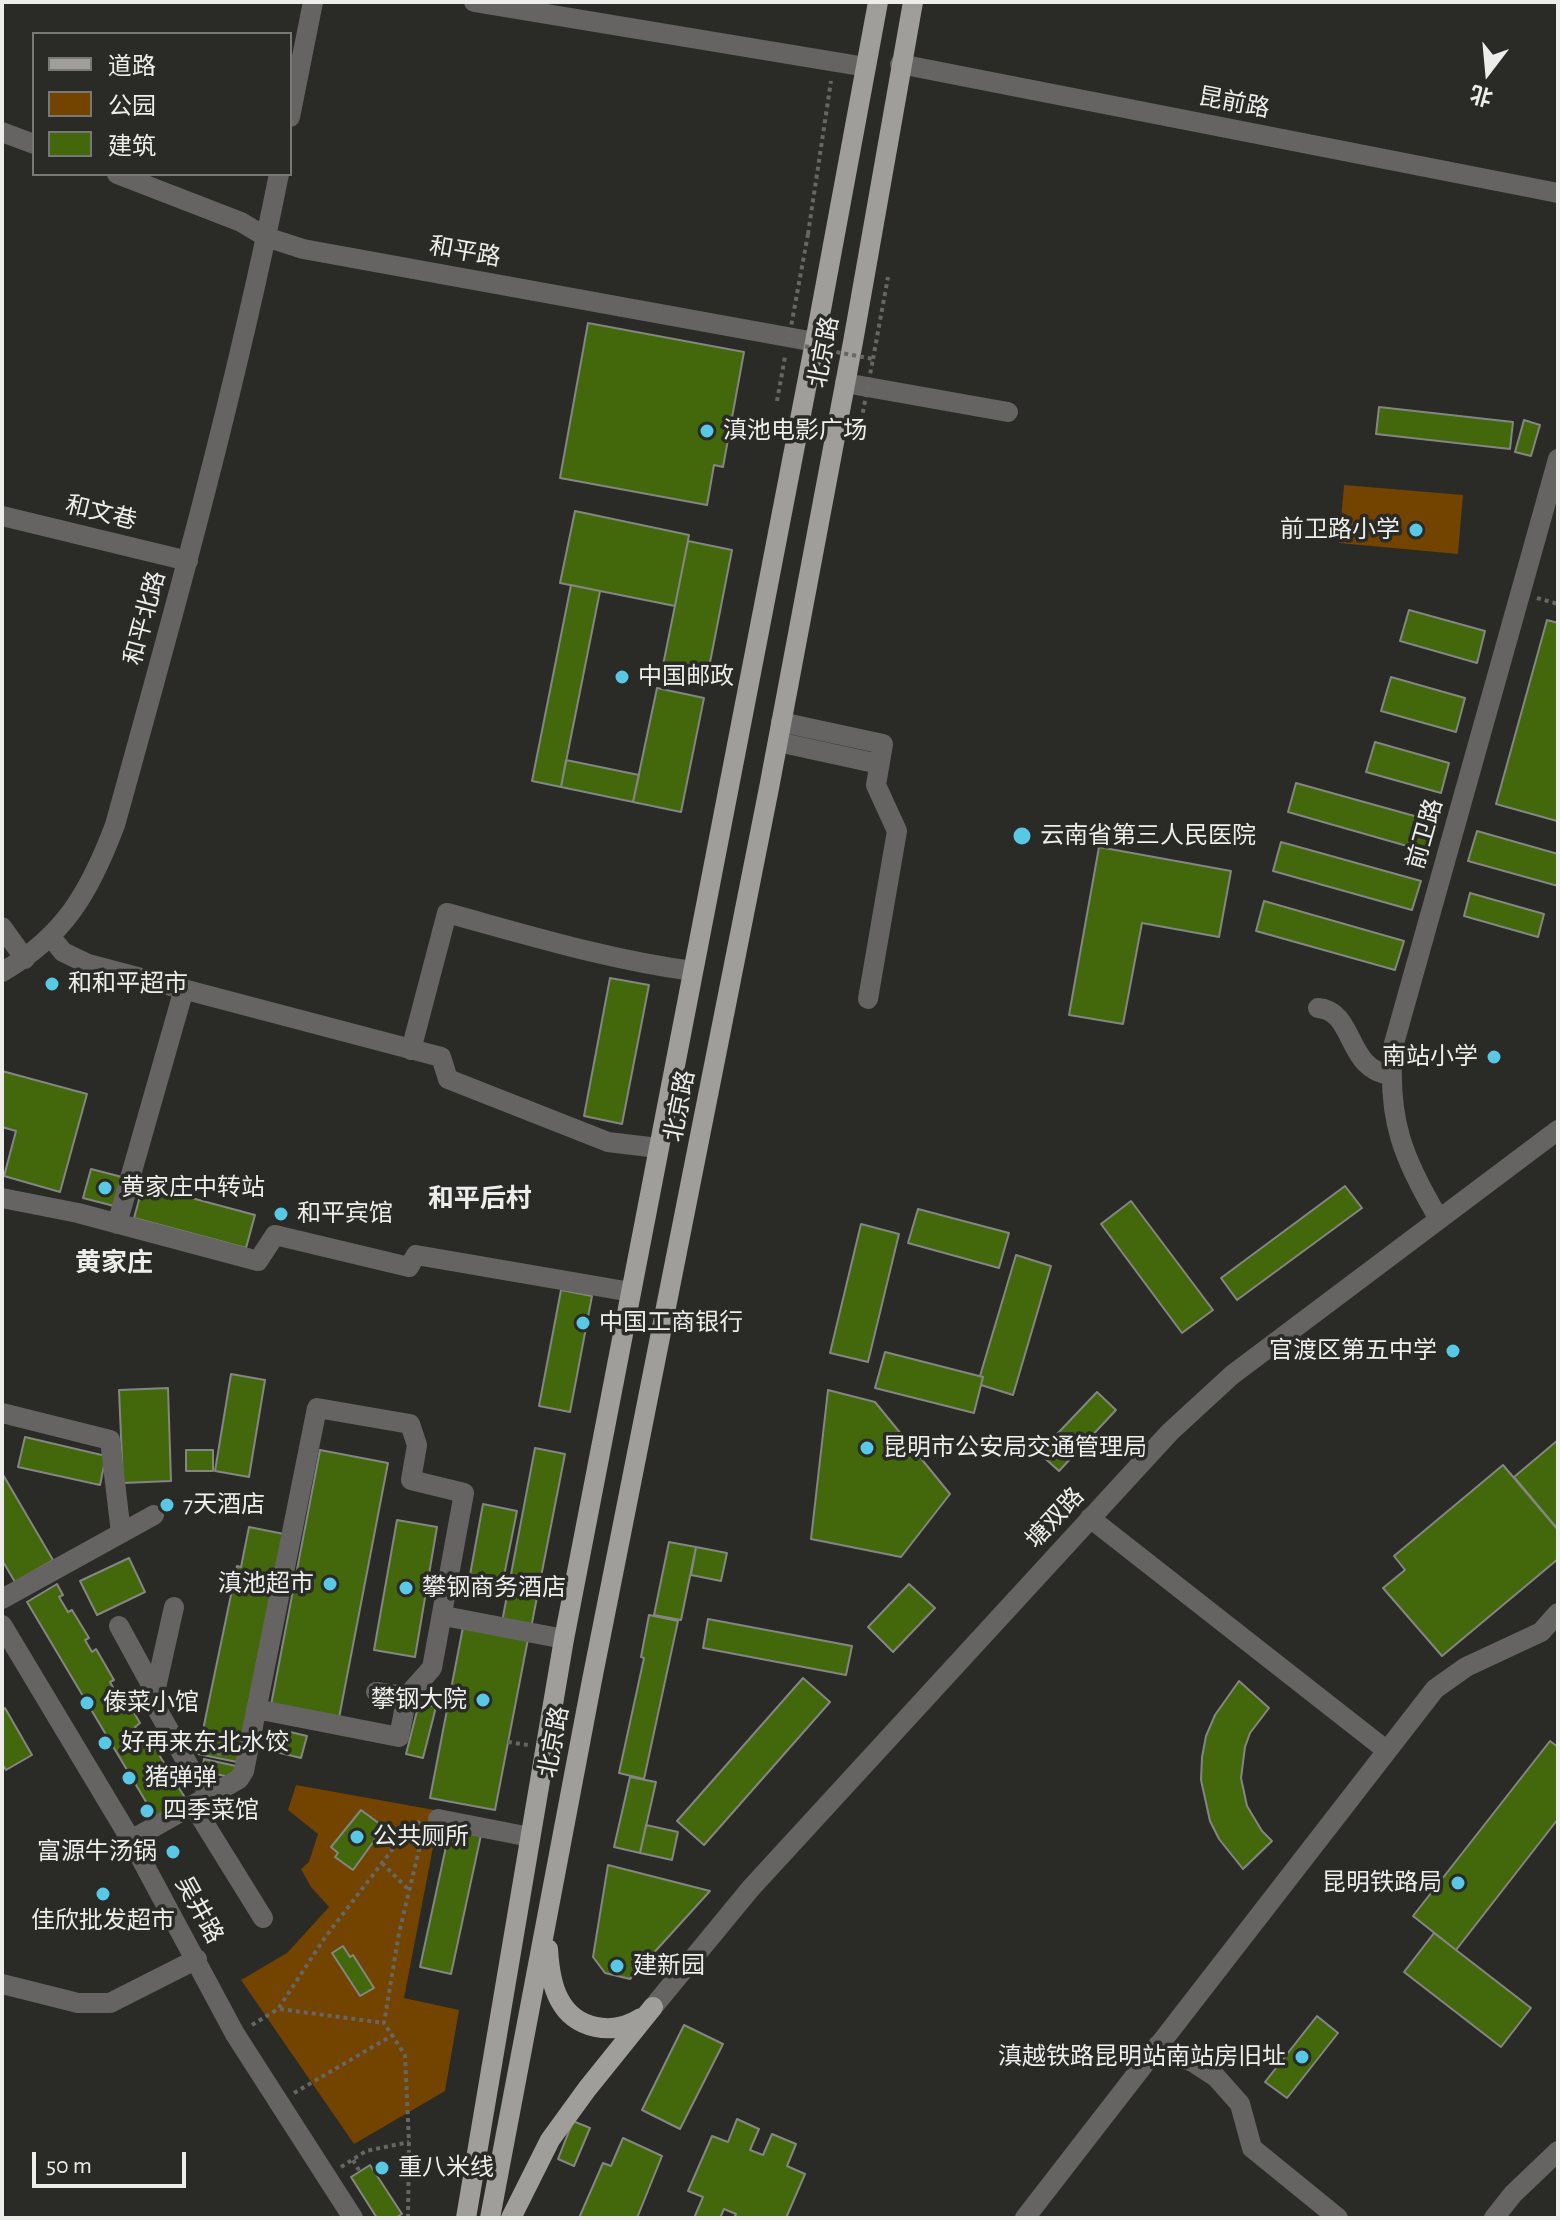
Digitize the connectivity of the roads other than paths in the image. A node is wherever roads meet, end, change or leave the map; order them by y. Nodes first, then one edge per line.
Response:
1 (313, 2) edge
2 (474, 2) edge
3 (878, 2) edge
4 (913, 2) edge
5 (900, 64) junction
6 (866, 67) junction
7 (292, 107) edge
8 (2, 132) edge
9 (32, 143) edge
10 (122, 176) edge
11 (279, 176) edge
12 (1558, 193) edge
13 (266, 237) junction
14 (815, 342) junction
15 (845, 383) junction
16 (1008, 412) dead end
17 (1558, 459) edge
18 (2, 516) edge
19 (188, 561) junction
20 (780, 732) junction
21 (2, 927) edge
22 (51, 937) junction
23 (25, 959) junction
24 (693, 971) junction
25 (2, 972) edge
26 (184, 989) junction
27 (868, 999) dead end
28 (1318, 1008) dead end
29 (411, 1050) junction
30 (1391, 1075) junction
31 (1558, 1130) edge
32 (658, 1148) junction
33 (2, 1198) edge
34 (1439, 1219) junction
35 (117, 1224) junction
36 (631, 1292) junction
37 (2, 1413) edge
38 (154, 1515) dead end
39 (1090, 1518) junction
40 (121, 1533) junction
41 (2, 1599) edge
42 (174, 1607) dead end
43 (1558, 1613) edge
44 (444, 1616) junction
45 (119, 1626) dead end
46 (4, 1633) edge
47 (564, 1639) junction
48 (155, 1692) junction
49 (376, 1692) dead end
50 (407, 1696) junction
51 (256, 1709) junction
52 (1386, 1750) junction
53 (202, 1800) junction
54 (438, 1819) dead end
55 (530, 1837) junction
56 (131, 1840) junction
57 (263, 1918) dead end
58 (547, 1926) junction
59 (197, 1959) junction
60 (2, 1984) edge
61 (653, 2007) junction
62 (1158, 2045) junction
63 (1558, 2151) edge
64 (345, 2215) edge
65 (466, 2218) edge
66 (490, 2218) edge
67 (511, 2218) edge
68 (1025, 2218) edge
69 (1338, 2218) edge
70 (1494, 2218) edge

1 - 7 street
2 - 6 street
3 - 6 main road, 北京路
4 - 5 main road, 北京路
5 - 12 street, 昆前路
5 - 15 main road, 北京路
6 - 14 main road, 北京路
8 - 9 street
10 - 13 street, 和平路
11 - 13 street, 和平北路
13 - 14 street, 和平路
13 - 19 street, 和平北路
14 - 24 main road, 北京路
15 - 16 street
15 - 20 main road, 北京路
17 - 30 street, 前卫路
18 - 19 street, 和文巷
19 - 22 street, 和平北路
20 - 27 street
20 - 58 main road, 北京路
21 - 23 street
22 - 23 street, 和平北路
22 - 26 street
23 - 25 street, 和平北路
24 - 29 street
24 - 32 main road, 北京路
26 - 29 street
26 - 35 street
28 - 30 street
29 - 32 street
30 - 34 street, 前卫路
31 - 34 street, 塘双路
32 - 36 main road, 北京路
33 - 35 street
34 - 39 street, 塘双路
35 - 36 street
36 - 47 main road, 北京路
37 - 40 street
38 - 40 street
39 - 52 street
39 - 61 street, 塘双路
40 - 41 street
42 - 48 street
43 - 52 street
44 - 47 street
44 - 50 street
44 - 51 street
45 - 48 street
46 - 56 street, 吴井路
47 - 55 main road, 北京路
48 - 53 street
49 - 50 street
50 - 51 street
51 - 53 street
52 - 62 street
53 - 56 street
53 - 57 street
54 - 55 street
55 - 65 main road, 北京路
56 - 59 street, 吴井路
58 - 61 main road
58 - 66 main road, 北京路
59 - 60 street
59 - 64 street, 吴井路
61 - 67 main road
62 - 68 street
62 - 69 street
63 - 70 street

